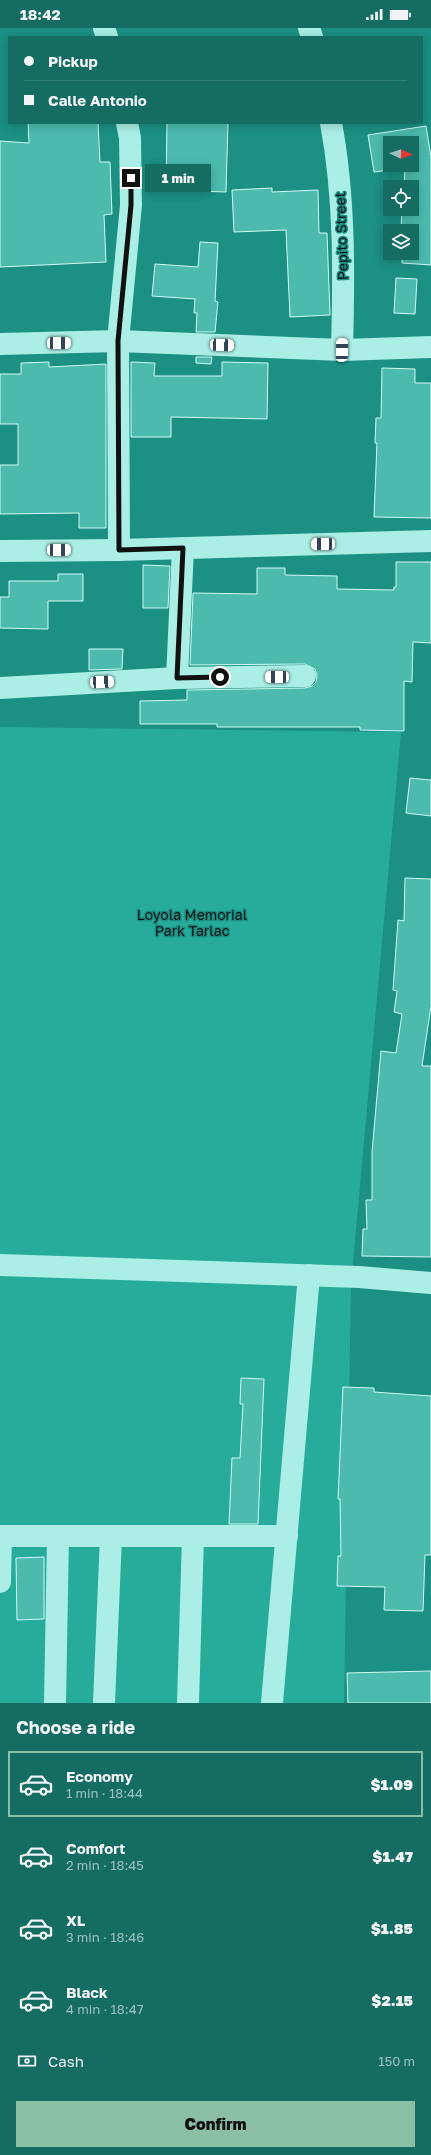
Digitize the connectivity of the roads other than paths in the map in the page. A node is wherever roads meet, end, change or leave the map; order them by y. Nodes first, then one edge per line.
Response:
1 (127, 124) edge
2 (331, 124) edge
3 (118, 341) junction
4 (0, 344) edge
5 (431, 347) edge
6 (342, 350) junction
7 (431, 541) edge
8 (183, 548) junction
9 (119, 550) junction
10 (0, 551) edge
11 (305, 676) dead end
12 (177, 678) junction
13 (0, 688) edge
14 (0, 1265) edge
15 (309, 1275) junction
16 (431, 1283) edge
17 (1, 1536) edge
18 (58, 1536) junction
19 (111, 1536) junction
20 (193, 1536) junction
21 (287, 1536) junction
22 (0, 1582) edge
23 (55, 1703) edge
24 (104, 1703) edge
25 (188, 1703) edge
26 (272, 1703) edge

1 - 3 street
2 - 6 street, Pepito Street
3 - 4 street
3 - 6 street
3 - 9 street
5 - 6 street
7 - 8 street
8 - 9 street
8 - 12 street
9 - 10 street
11 - 12 street
12 - 13 street
14 - 15 street
15 - 16 street
15 - 21 street
17 - 18 street
17 - 22 street
18 - 19 street
18 - 23 street
19 - 20 street
19 - 24 street
20 - 21 street
20 - 25 street
21 - 26 street

